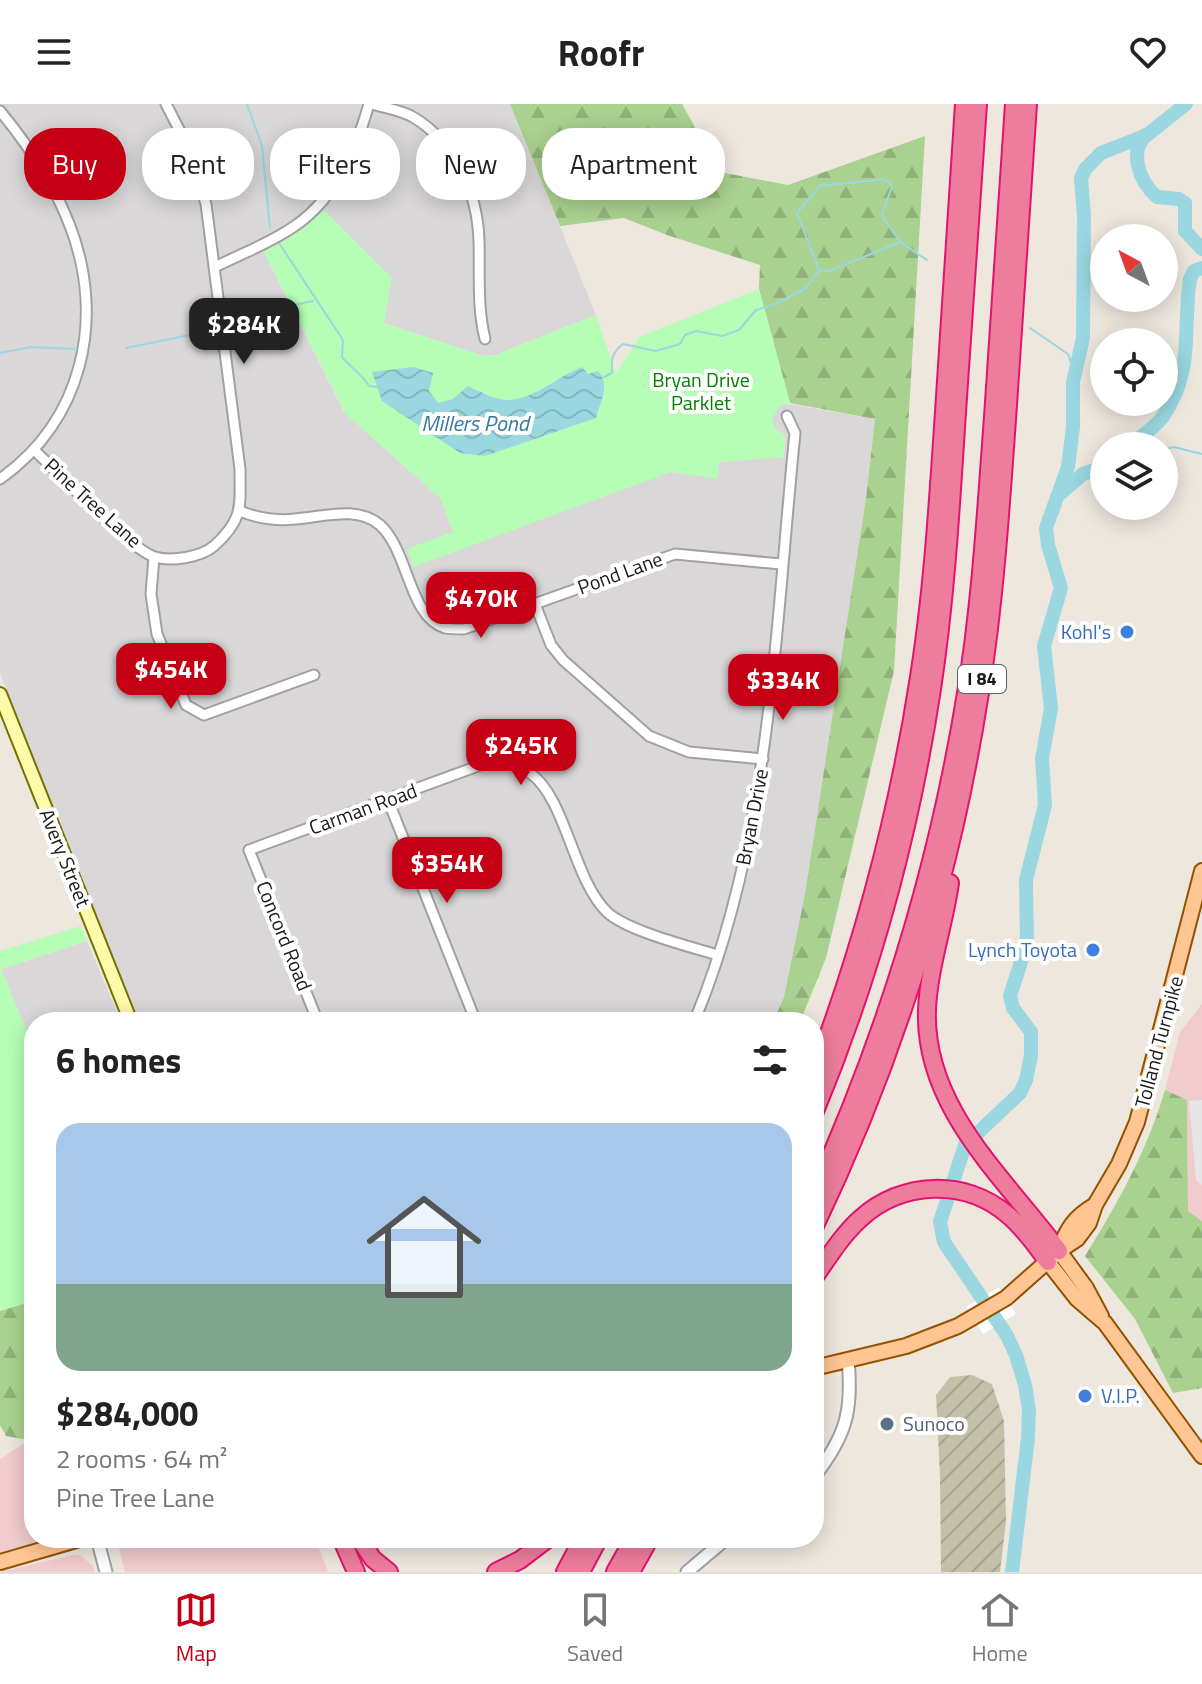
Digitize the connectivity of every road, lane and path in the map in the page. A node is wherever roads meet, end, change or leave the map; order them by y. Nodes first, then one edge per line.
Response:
1 (166, 104) edge
2 (370, 104) edge
3 (964, 104) edge
4 (978, 104) edge
5 (1014, 104) edge
6 (1028, 104) edge
7 (0, 111) edge
8 (215, 267) junction
9 (485, 339) dead end
10 (787, 416) dead end
11 (35, 451) junction
12 (0, 479) edge
13 (240, 511) junction
14 (154, 557) junction
15 (781, 564) junction
16 (535, 604) junction
17 (314, 675) dead end
18 (0, 694) edge
19 (763, 759) junction
20 (964, 782) junction
21 (388, 800) junction
22 (249, 850) joint
23 (1202, 871) edge
24 (1197, 914) edge
25 (717, 955) junction
26 (127, 1012) edge
27 (314, 1012) edge
28 (472, 1012) edge
29 (697, 1012) edge
30 (824, 1046) edge
31 (824, 1087) edge
32 (824, 1170) edge
33 (824, 1205) edge
34 (1054, 1256) junction
35 (824, 1264) edge
36 (848, 1360) junction
37 (824, 1366) edge
38 (1202, 1456) edge
39 (824, 1462) edge
40 (48, 1548) edge
41 (100, 1548) edge
42 (345, 1548) edge
43 (366, 1548) edge
44 (536, 1548) edge
45 (578, 1548) edge
46 (594, 1548) edge
47 (628, 1548) edge
48 (644, 1548) edge
49 (715, 1548) edge
50 (0, 1562) edge
51 (106, 1572) edge
52 (356, 1572) edge
53 (389, 1572) edge
54 (496, 1572) edge
55 (565, 1572) edge
56 (581, 1572) edge
57 (615, 1572) edge
58 (631, 1572) edge
59 (687, 1572) edge

1 - 8 street
2 - 8 street
2 - 9 street
3 - 30 highway
4 - 31 highway
5 - 32 highway
6 - 20 highway, I 84
7 - 11 street
8 - 13 street
10 - 15 street, Bryan Drive
11 - 12 street
11 - 14 street, Pine Tree Lane
13 - 14 street, Pine Tree Lane
13 - 16 street, Pond Lane
14 - 17 street
15 - 16 street, Pond Lane
15 - 19 street, Bryan Drive
16 - 19 street
18 - 26 main road, Avery Street
19 - 25 street, Bryan Drive
20 - 33 highway, I 84
20 - 34 highway
21 - 22 street, Carman Road
21 - 25 street, Carman Road
21 - 28 street
22 - 27 street, Concord Road
23 - 24 main road, Tolland Turnpike
24 - 34 main road, Tolland Turnpike
25 - 29 street, Bryan Drive
34 - 35 highway
34 - 36 main road, Tolland Turnpike
34 - 38 main road
36 - 37 main road, Tolland Turnpike
36 - 39 street
40 - 50 main road
41 - 51 street
42 - 52 highway
43 - 53 highway
44 - 54 highway
45 - 55 highway
46 - 56 highway
47 - 57 highway
48 - 58 highway
49 - 59 street

